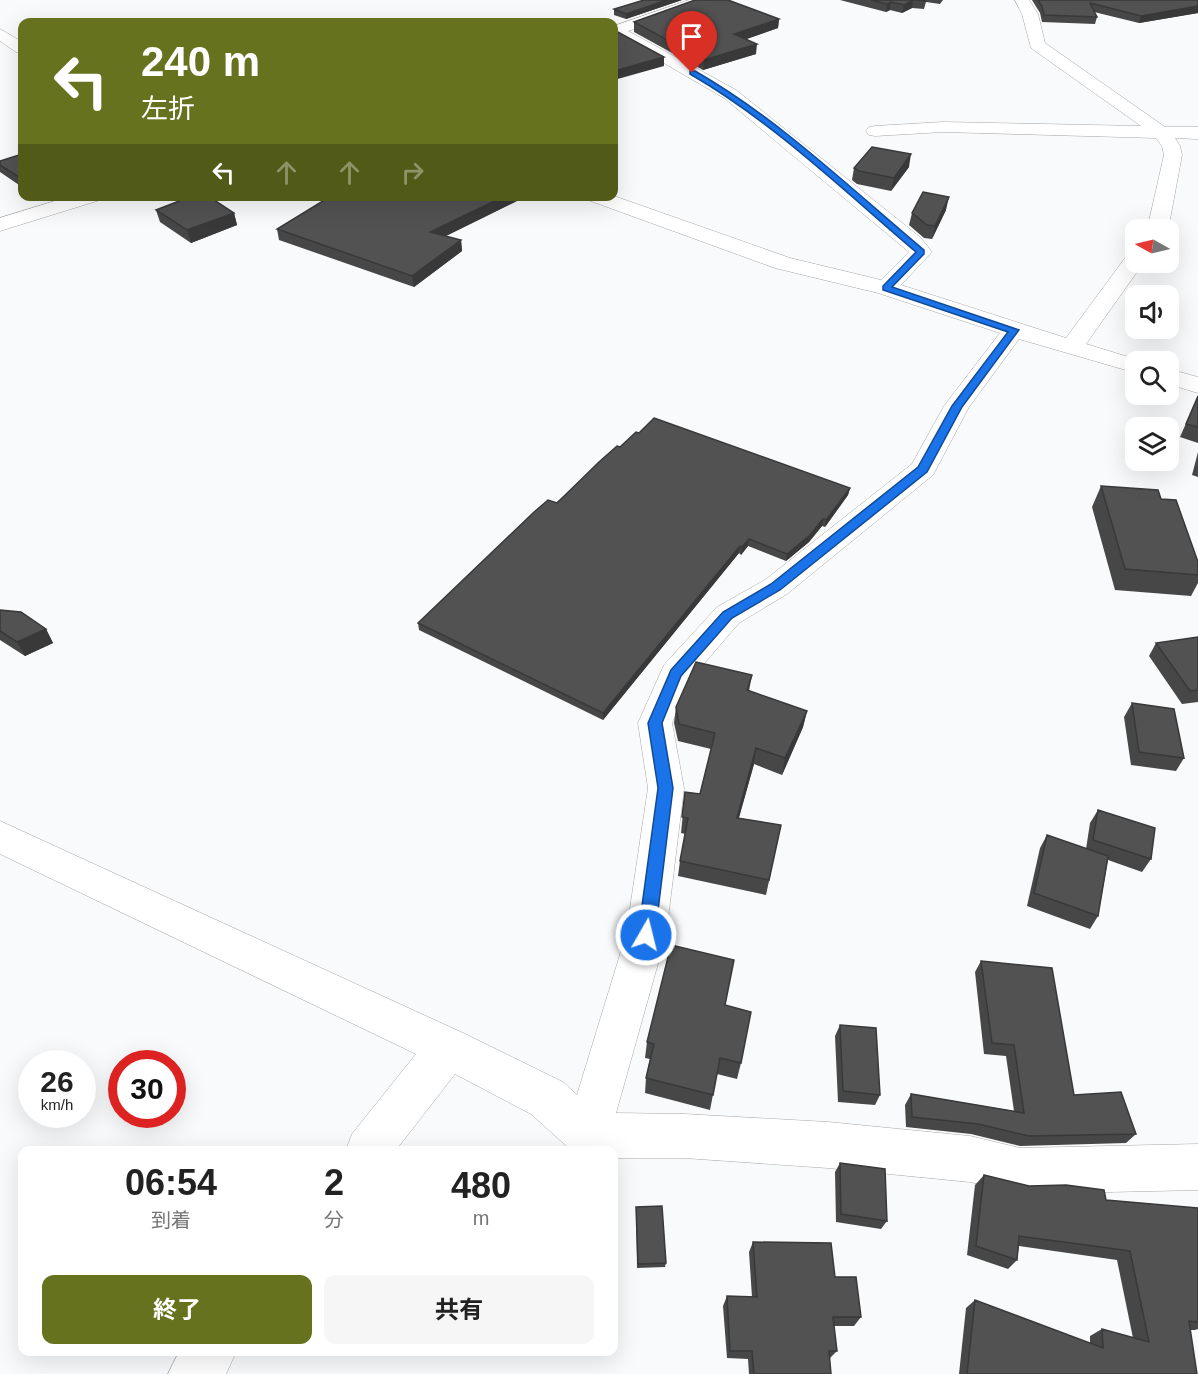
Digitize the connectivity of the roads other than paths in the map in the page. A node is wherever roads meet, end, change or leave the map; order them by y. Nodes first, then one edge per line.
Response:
1 (704, 0) edge
2 (1022, 0) edge
3 (618, 29) edge
4 (618, 32) edge
5 (0, 34) edge
6 (18, 46) edge
7 (874, 131) dead end
8 (1161, 132) junction
9 (1198, 133) edge
10 (77, 201) edge
11 (609, 201) edge
12 (1159, 219) edge
13 (0, 225) edge
14 (1126, 273) edge
15 (886, 288) junction
16 (1014, 330) junction
17 (1072, 347) junction
18 (1125, 363) edge
19 (1179, 379) edge
20 (1198, 385) edge
21 (0, 837) edge
22 (448, 1048) junction
23 (587, 1135) junction
24 (371, 1146) edge
25 (1198, 1167) edge
26 (208, 1356) edge
27 (194, 1374) edge

1 - 3 main road
2 - 8 main road
4 - 15 main road
5 - 6 main road
7 - 8 main road
8 - 9 main road
8 - 12 main road
10 - 13 main road
11 - 15 main road
14 - 17 main road
15 - 16 main road
16 - 17 main road
16 - 23 main road
17 - 18 main road
19 - 20 main road
21 - 22 main road
22 - 23 main road
22 - 24 main road
23 - 25 main road
26 - 27 main road

